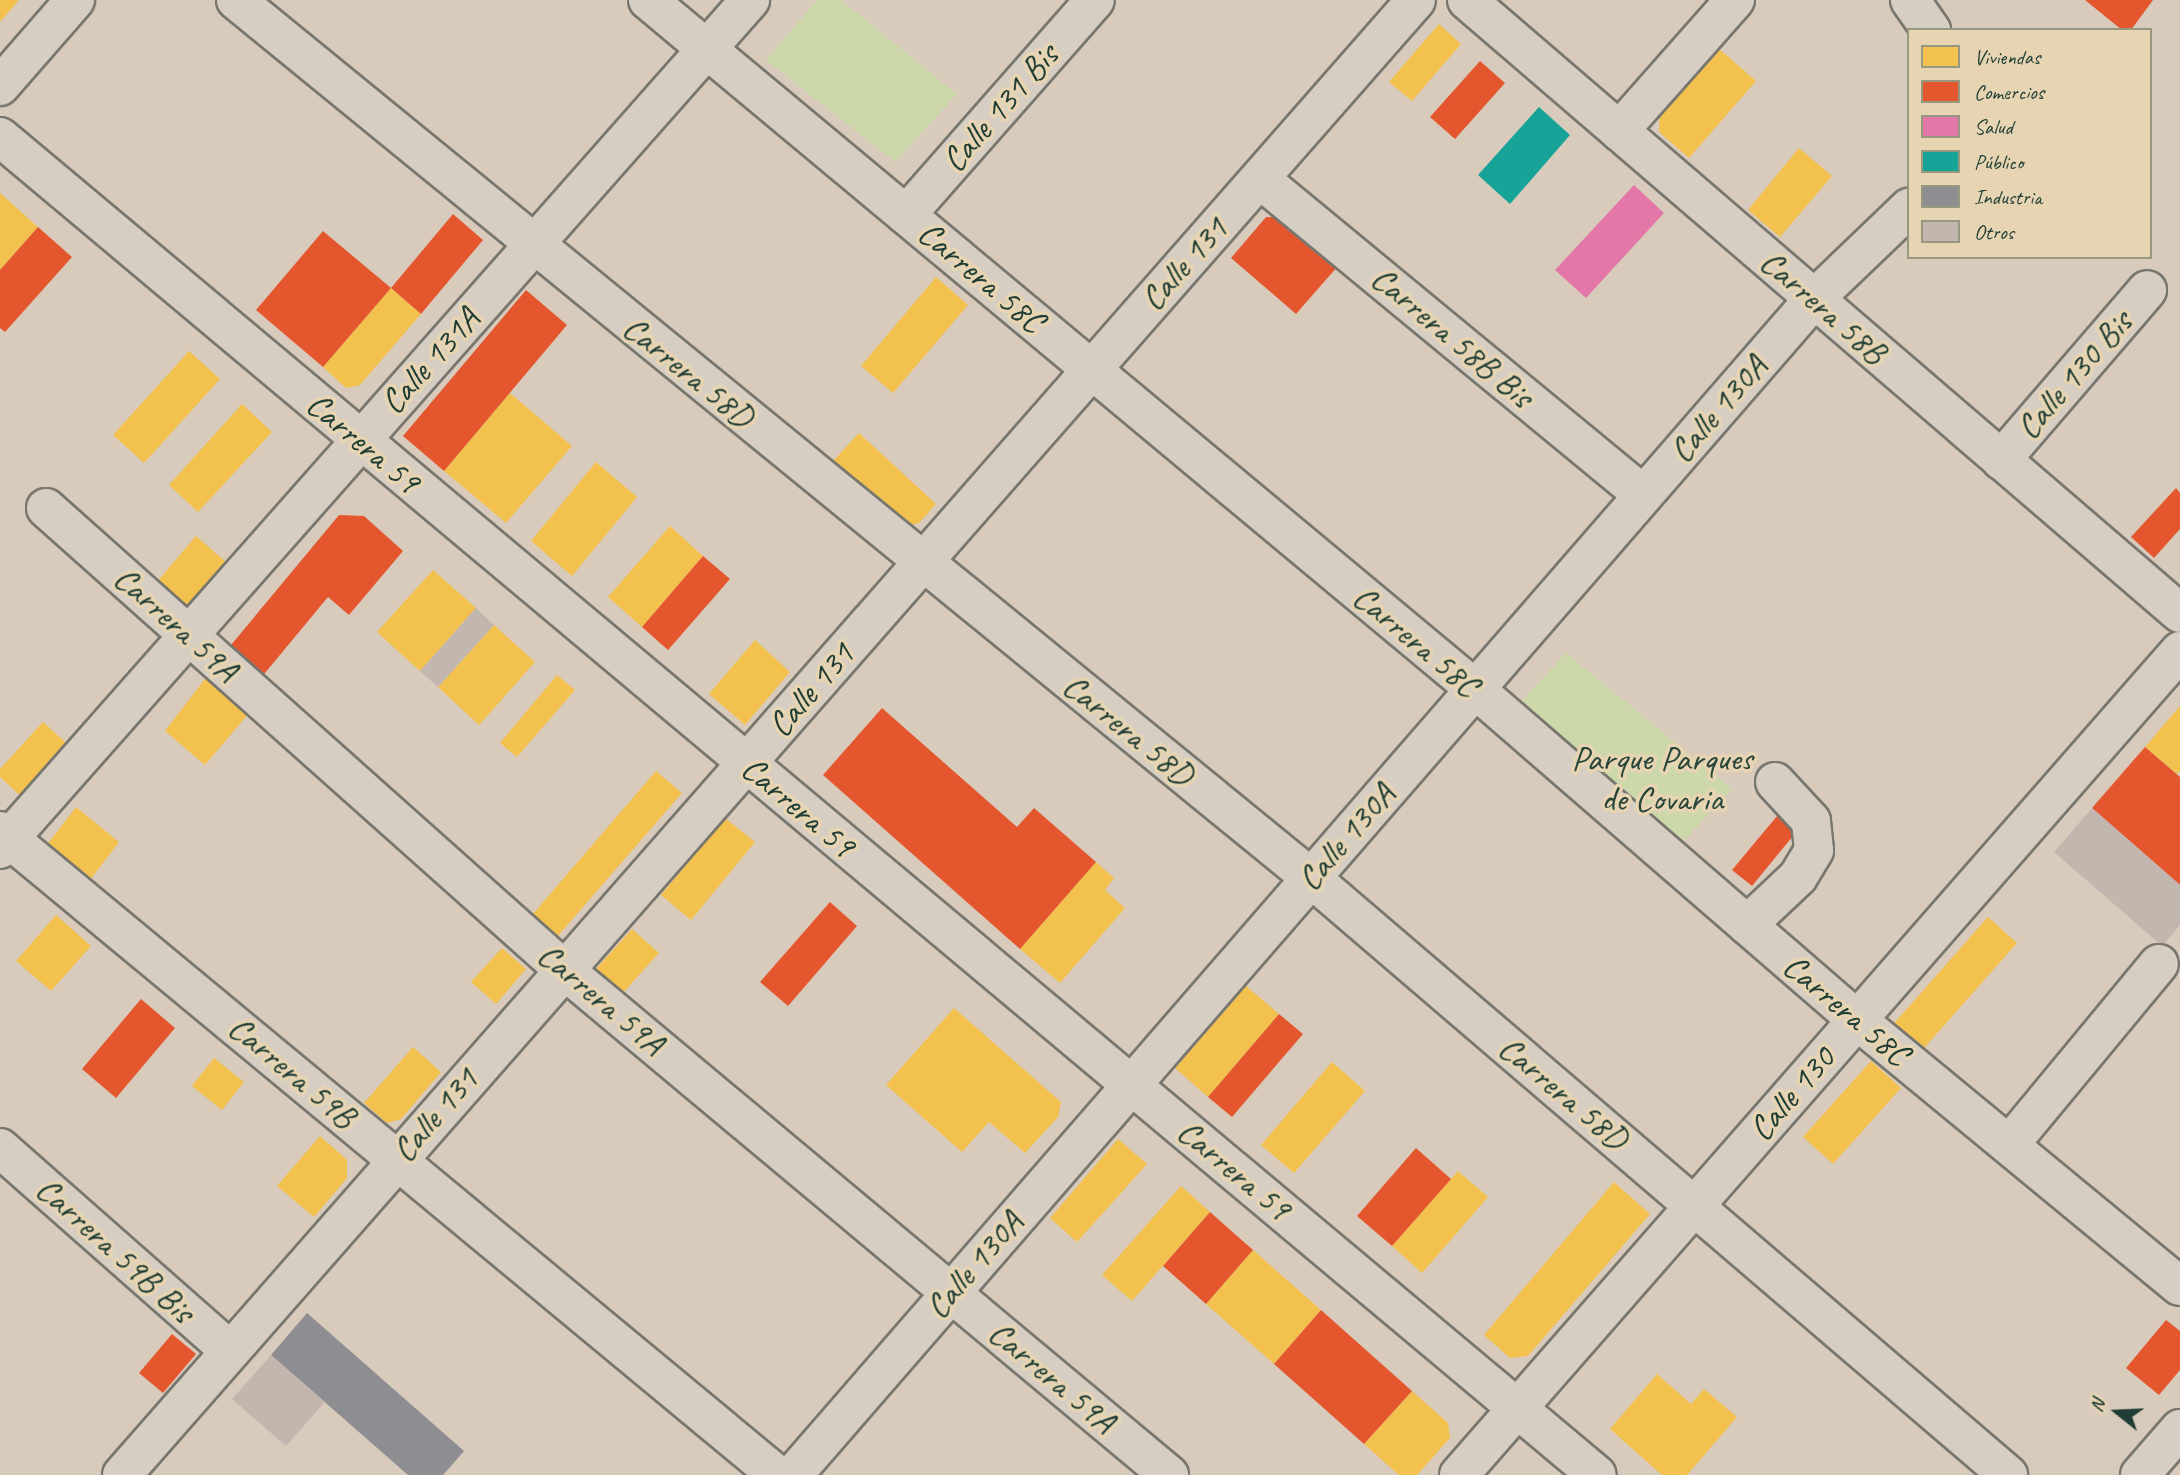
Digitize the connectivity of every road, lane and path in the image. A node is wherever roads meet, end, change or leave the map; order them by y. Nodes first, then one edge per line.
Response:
1 (75, 0) edge
2 (236, 0) edge
3 (648, 0) edge
4 (750, 0) edge
5 (1095, 0) edge
6 (1416, 0) edge
7 (1467, 0) edge
8 (1735, 0) edge
9 (1910, 0) edge
10 (1930, 28) edge
11 (706, 49) junction
12 (0, 86) edge
13 (1619, 131) junction
14 (0, 137) edge
15 (1261, 179) junction
16 (1907, 210) edge
17 (906, 215) junction
18 (533, 245) junction
19 (2147, 290) dead end
20 (1814, 299) junction
21 (1090, 368) junction
22 (359, 441) junction
23 (2001, 460) junction
24 (1643, 495) junction
25 (46, 508) dead end
26 (922, 564) junction
27 (2180, 613) edge
28 (189, 635) junction
29 (2180, 650) edge
30 (1475, 689) junction
31 (747, 764) junction
32 (1775, 782) dead end
33 (3, 840) edge
34 (1311, 878) junction
35 (1747, 925) junction
36 (2159, 964) dead end
37 (562, 968) junction
38 (1857, 1020) junction
39 (1132, 1084) junction
40 (2009, 1145) junction
41 (0, 1148) edge
42 (397, 1159) junction
43 (1695, 1205) junction
44 (2180, 1286) edge
45 (951, 1293) junction
46 (230, 1352) junction
47 (1518, 1408) junction
48 (2180, 1429) edge
49 (122, 1475) edge
50 (777, 1475) edge
51 (793, 1475) edge
52 (1169, 1475) edge
53 (1459, 1475) edge
54 (1597, 1475) edge
55 (2008, 1475) edge
56 (2140, 1475) edge

1 - 12 street
2 - 18 street, Carrera 58D
3 - 11 street, Carrera 58C
4 - 11 street, Calle 131A
5 - 17 street, Calle 131 Bis
6 - 15 street, Calle 131
7 - 13 street, Carrera 58B
8 - 13 street
9 - 10 street
11 - 17 street, Carrera 58C
11 - 18 street, Calle 131A
13 - 20 street, Carrera 58B
14 - 22 street, Carrera 59
15 - 21 street, Calle 131
15 - 24 street, Carrera 58B Bis
16 - 20 street, Calle 130A
17 - 21 street, Carrera 58C
18 - 22 street, Calle 131A
18 - 26 street, Carrera 58D
19 - 23 street, Calle 130 Bis
20 - 23 street, Carrera 58B
20 - 24 street, Calle 130A
21 - 26 street, Calle 131
21 - 30 street, Carrera 58C
22 - 28 street, Calle 131A
22 - 31 street, Carrera 59
23 - 27 street, Carrera 58B
24 - 30 street, Calle 130A
25 - 28 street, Carrera 59A
26 - 31 street, Calle 131
26 - 34 street, Carrera 58D
28 - 33 street, Calle 131A
28 - 37 street, Carrera 59A
29 - 38 street, Calle 130
30 - 34 street, Calle 130A
30 - 35 street, Carrera 58C
31 - 37 street, Calle 131
31 - 39 street, Carrera 59
32 - 35 street
33 - 42 street, Carrera 59B
34 - 39 street, Calle 130A
34 - 43 street, Carrera 58D
35 - 38 street, Carrera 58C
36 - 40 street
37 - 42 street, Calle 131
37 - 45 street, Carrera 59A
38 - 40 street, Carrera 58C
38 - 43 street, Calle 130
39 - 45 street, Calle 130A
39 - 47 street, Carrera 59
40 - 44 street, Carrera 58C
41 - 46 street, Carrera 59B Bis
42 - 46 street, Calle 131
42 - 50 street, Carrera 59B
43 - 47 street, Calle 130
43 - 55 street, Carrera 58D
45 - 51 street, Calle 130A
45 - 52 street, Carrera 59A
46 - 49 street, Calle 131
47 - 53 street, Calle 130
47 - 54 street, Carrera 59
48 - 56 street

